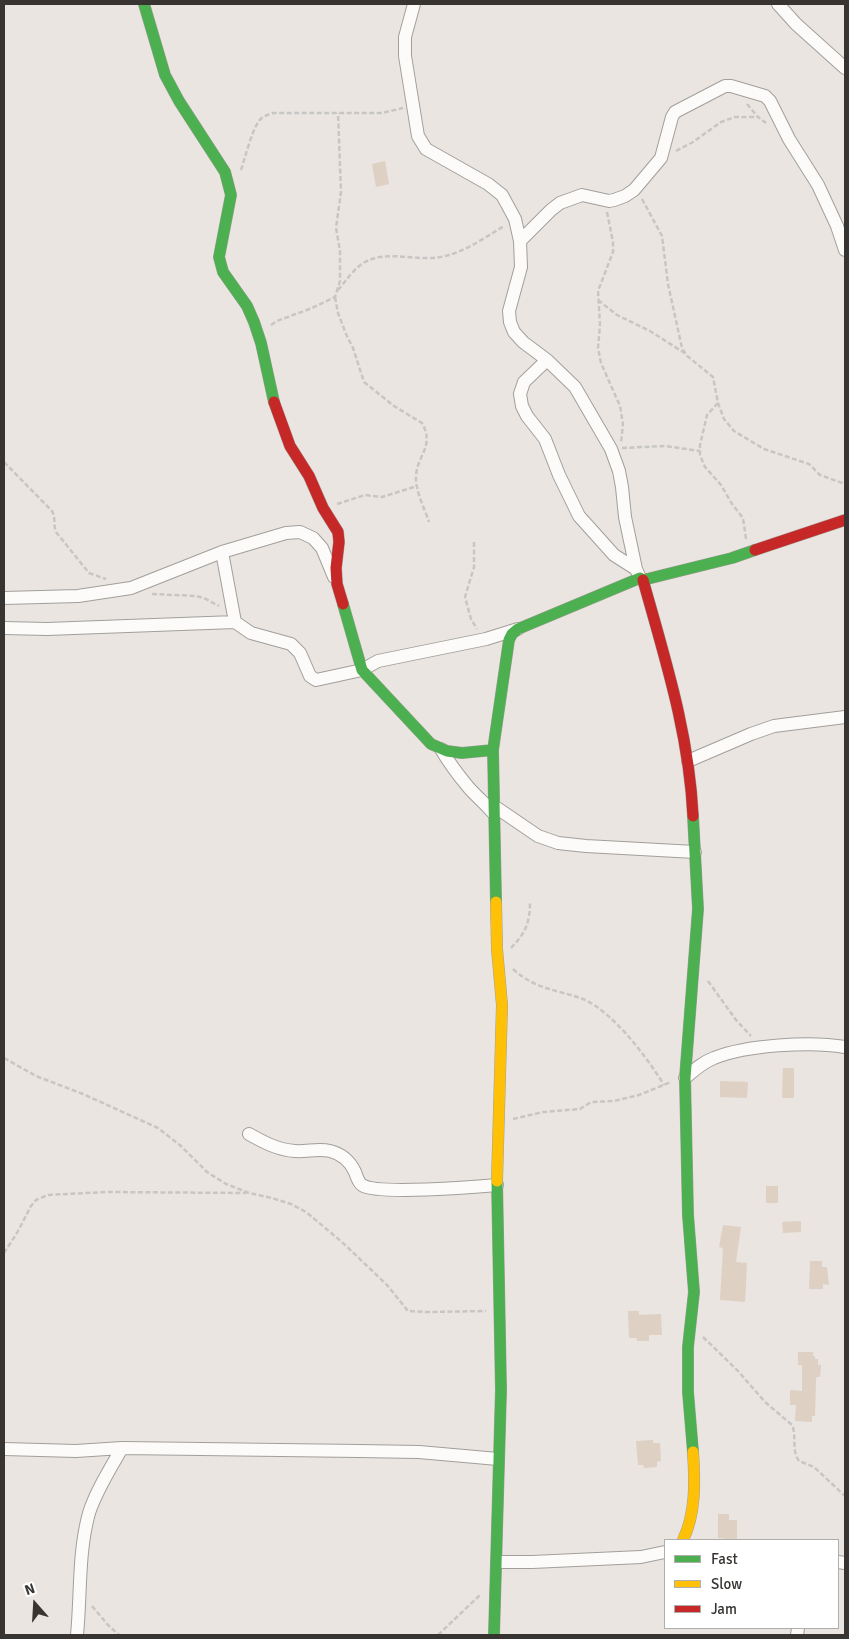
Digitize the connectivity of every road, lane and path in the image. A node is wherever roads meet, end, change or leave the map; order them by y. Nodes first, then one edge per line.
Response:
1 (144, 4) edge
2 (414, 4) edge
3 (778, 4) edge
4 (845, 68) edge
5 (732, 86) junction
6 (413, 106) junction
7 (338, 113) junction
8 (758, 117) junction
9 (769, 125) dead end
10 (661, 158) junction
11 (240, 172) dead end
12 (634, 190) junction
13 (609, 200) junction
14 (515, 219) junction
15 (520, 241) junction
16 (845, 250) edge
17 (337, 291) junction
18 (334, 297) junction
19 (598, 300) junction
20 (258, 335) junction
21 (686, 355) junction
22 (547, 360) junction
23 (718, 402) junction
24 (700, 451) junction
25 (4, 462) edge
26 (845, 484) edge
27 (417, 486) junction
28 (323, 508) junction
29 (845, 520) edge
30 (429, 522) dead end
31 (474, 542) dead end
32 (222, 552) junction
33 (748, 552) junction
34 (640, 576) junction
35 (337, 584) junction
36 (131, 588) junction
37 (4, 598) edge
38 (234, 618) junction
39 (4, 628) edge
40 (518, 629) junction
41 (486, 639) junction
42 (362, 670) junction
43 (845, 717) edge
44 (441, 749) junction
45 (493, 750) junction
46 (688, 761) junction
47 (494, 810) junction
48 (695, 852) junction
49 (530, 901) dead end
50 (497, 949) junction
51 (510, 949) dead end
52 (705, 977) dead end
53 (845, 1047) edge
54 (760, 1048) junction
55 (4, 1058) edge
56 (685, 1078) junction
57 (664, 1084) junction
58 (500, 1122) junction
59 (249, 1134) dead end
60 (497, 1185) junction
61 (248, 1193) junction
62 (4, 1253) edge
63 (500, 1310) junction
64 (691, 1325) junction
65 (122, 1448) junction
66 (4, 1449) edge
67 (498, 1459) junction
68 (845, 1496) edge
69 (683, 1539) edge
70 (664, 1552) edge
71 (497, 1562) junction
72 (496, 1578) junction
73 (79, 1592) junction
74 (77, 1635) edge
75 (119, 1635) edge
76 (438, 1635) edge
77 (494, 1635) edge

1 - 20 street
2 - 6 street
3 - 4 street
5 - 8 path
5 - 10 street
5 - 16 street
6 - 7 path
6 - 14 street
7 - 11 path
7 - 17 path
8 - 9 path
8 - 10 path
10 - 12 street
12 - 13 street
12 - 21 path
13 - 15 street
13 - 19 path
14 - 15 street
14 - 17 path
15 - 22 street
17 - 18 path
18 - 20 path
18 - 27 path
19 - 21 path
19 - 24 path
20 - 28 street
21 - 23 path
22 - 34 street
22 - 34 street
23 - 24 path
23 - 26 path
24 - 33 path
25 - 36 path
27 - 28 path
27 - 30 path
28 - 35 street
29 - 33 street
31 - 41 path
32 - 35 street
32 - 36 street
32 - 38 street
33 - 34 street
34 - 40 street
34 - 46 street
35 - 42 street
36 - 37 street
36 - 38 path
38 - 39 street
38 - 42 street
40 - 41 street
40 - 45 street
41 - 42 street
42 - 44 street
43 - 46 street
44 - 45 street
44 - 47 street
45 - 47 street
46 - 48 street
47 - 48 street
47 - 50 street
48 - 56 street
49 - 51 path
50 - 57 path
50 - 58 street
52 - 54 path
53 - 54 street
54 - 56 street
55 - 61 path
56 - 57 path
56 - 64 street
57 - 58 path
58 - 60 street
59 - 60 street
60 - 63 street
61 - 62 path
61 - 63 path
63 - 67 street
64 - 68 path
64 - 69 street
65 - 66 street
65 - 67 street
65 - 73 street
67 - 71 street
70 - 71 street
71 - 72 street
72 - 76 path
72 - 77 street
73 - 74 street
73 - 75 path

